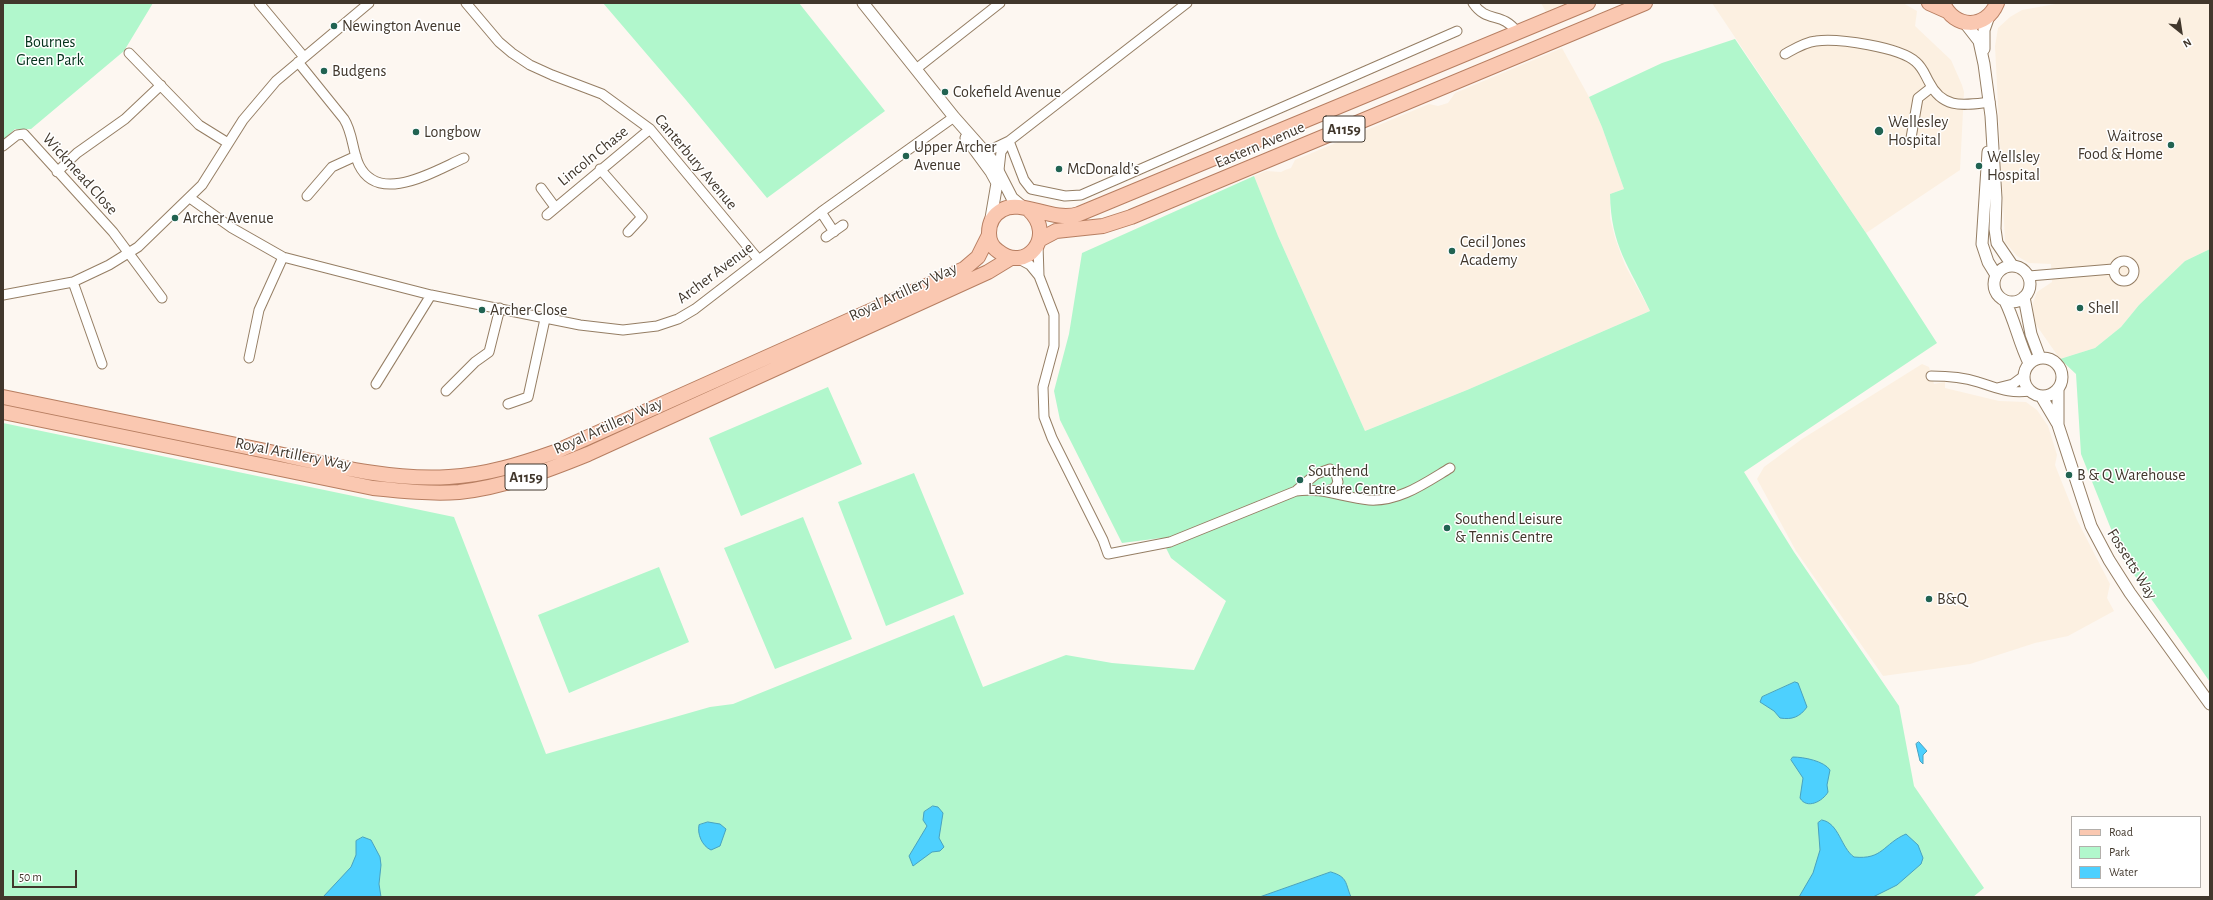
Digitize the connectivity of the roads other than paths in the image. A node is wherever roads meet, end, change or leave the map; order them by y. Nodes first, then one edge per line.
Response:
1 (259, 3) edge
2 (369, 3) edge
3 (466, 3) edge
4 (863, 3) edge
5 (1000, 3) edge
6 (1187, 3) edge
7 (1473, 3) edge
8 (1588, 3) edge
9 (1645, 3) edge
10 (1929, 3) edge
11 (1997, 3) edge
12 (1945, 7) edge
13 (1989, 16) junction
14 (1965, 23) junction
15 (1456, 31) dead end
16 (1517, 32) junction
17 (129, 52) dead end
18 (1785, 54) dead end
19 (301, 59) junction
20 (1984, 64) junction
21 (916, 69) junction
22 (161, 85) junction
23 (1932, 87) junction
24 (1990, 102) junction
25 (1991, 116) junction
26 (954, 117) junction
27 (650, 129) junction
28 (1911, 138) dead end
29 (1009, 141) junction
30 (228, 143) junction
31 (3, 146) edge
32 (986, 152) junction
33 (356, 156) junction
34 (464, 158) dead end
35 (600, 169) junction
36 (995, 171) junction
37 (57, 172) junction
38 (541, 188) dead end
39 (307, 196) dead end
40 (190, 198) junction
41 (555, 207) junction
42 (1026, 209) junction
43 (821, 212) junction
44 (547, 215) dead end
45 (843, 225) dead end
46 (989, 231) junction
47 (628, 232) dead end
48 (834, 232) junction
49 (826, 237) dead end
50 (1039, 242) junction
51 (129, 253) junction
52 (283, 257) junction
53 (1014, 258) junction
54 (758, 260) junction
55 (2012, 265) junction
56 (2113, 269) dead end
57 (1996, 275) junction
58 (1039, 276) junction
59 (2029, 276) junction
60 (73, 282) junction
61 (3, 295) edge
62 (431, 295) junction
63 (162, 298) dead end
64 (2024, 298) junction
65 (2005, 301) junction
66 (500, 308) junction
67 (545, 319) junction
68 (249, 358) dead end
69 (2040, 358) junction
70 (2030, 363) junction
71 (102, 364) dead end
72 (1931, 376) dead end
73 (2024, 376) junction
74 (376, 384) dead end
75 (1995, 388) junction
76 (2058, 389) junction
77 (446, 391) dead end
78 (2030, 391) junction
79 (2042, 396) junction
80 (3, 397) edge
81 (508, 404) dead end
82 (3, 412) edge
83 (2058, 425) junction
84 (1450, 468) dead end
85 (1296, 491) junction
86 (1327, 491) junction
87 (2210, 704) edge

1 - 19 street
2 - 19 street
3 - 27 street, Canterbury Avenue
4 - 21 street
5 - 21 street
6 - 29 street
7 - 16 street
8 - 16 main road, Eastern Avenue / A1159
9 - 50 main road, Eastern Avenue / A1159
10 - 12 main road
11 - 13 main road
12 - 14 main road
13 - 14 main road
13 - 20 street
14 - 20 street
15 - 29 street
16 - 42 main road, Eastern Avenue / A1159
17 - 22 street
18 - 23 street
19 - 30 street
19 - 33 street
20 - 24 street
21 - 26 street
22 - 30 street
22 - 37 street
23 - 24 street
23 - 28 street
24 - 25 street
25 - 55 street
25 - 57 street
26 - 32 street
26 - 36 street
26 - 43 street, Archer Avenue
27 - 35 street, Lincoln Chase
27 - 54 street, Canterbury Avenue
29 - 32 street
29 - 36 street
30 - 40 street
31 - 37 street, Wickmead Close
32 - 36 street
33 - 34 street
33 - 39 street
35 - 41 street, Lincoln Chase
35 - 47 street
36 - 42 street
36 - 46 street
37 - 51 street, Wickmead Close
38 - 41 street, Lincoln Chase
40 - 51 street
40 - 52 street, Archer Avenue
41 - 44 street, Lincoln Chase
42 - 46 main road, Eastern Avenue
42 - 50 main road
43 - 48 street
43 - 54 street, Archer Avenue
45 - 48 street
46 - 53 main road
46 - 80 main road, Royal Artillery Way / A1159
48 - 49 street
50 - 53 main road, Eastern Avenue
50 - 58 street
51 - 60 street
51 - 63 street, Wickmead Close
52 - 62 street, Archer Avenue
52 - 68 street
53 - 58 street
53 - 82 main road, Royal Artillery Way / A1159
54 - 67 street, Archer Avenue
55 - 57 street
55 - 59 street
56 - 59 street
57 - 65 street
58 - 85 street
59 - 64 street
60 - 61 street
60 - 71 street
62 - 66 street, Archer Avenue
62 - 74 street
64 - 65 street
64 - 69 street
65 - 70 street
66 - 67 street, Archer Avenue
66 - 77 street
67 - 81 street
69 - 70 street
69 - 76 street, Fossetts Way
70 - 73 street
72 - 75 street
73 - 75 street
73 - 78 street
75 - 78 street
76 - 79 street
76 - 83 street, Fossetts Way
78 - 79 street
79 - 83 street, Fossetts Way
83 - 87 street, Fossetts Way
84 - 86 street
85 - 86 street
85 - 86 street

